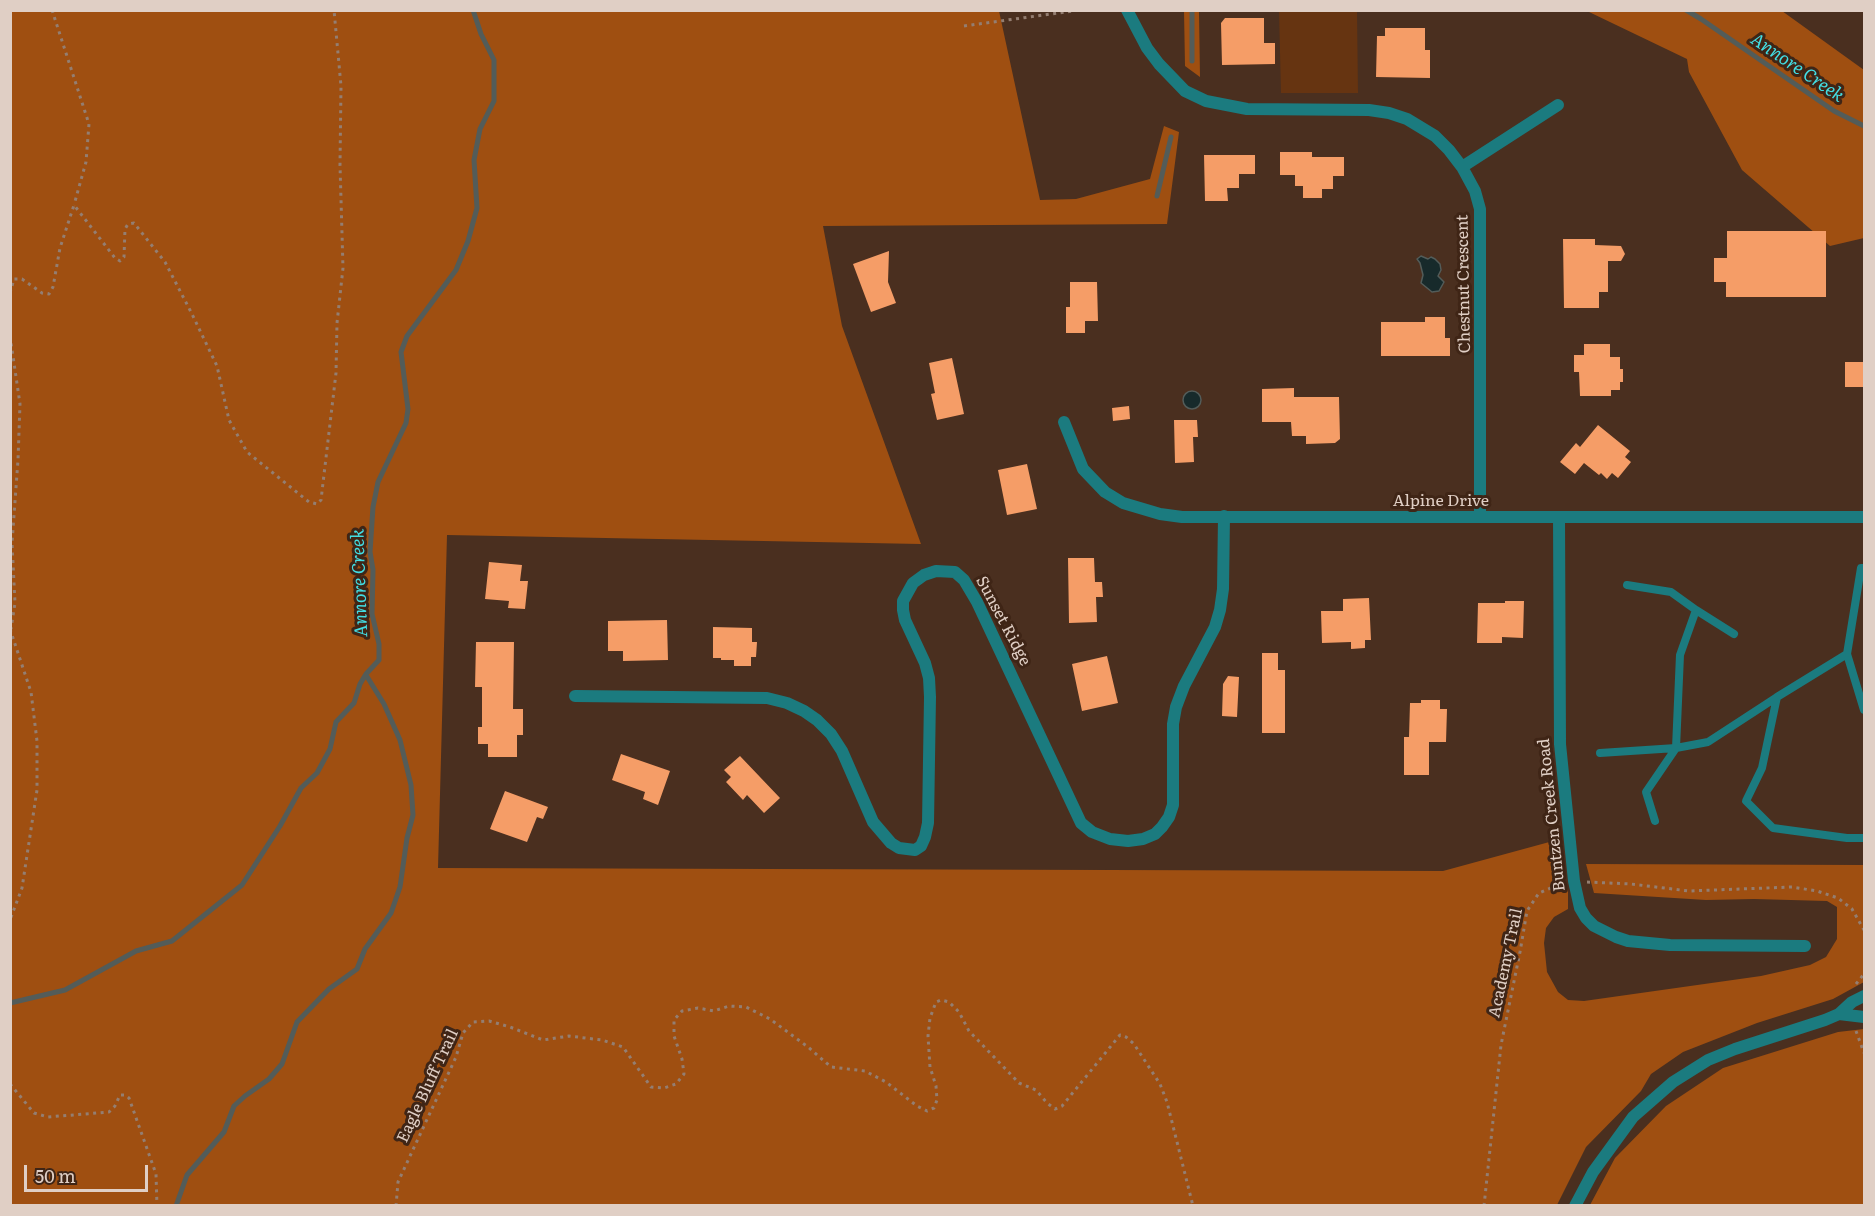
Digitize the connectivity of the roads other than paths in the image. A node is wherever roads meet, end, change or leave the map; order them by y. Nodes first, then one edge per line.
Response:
1 (1127, 10) edge
2 (1557, 105) dead end
3 (1462, 167) junction
4 (1064, 422) dead end
5 (1224, 516) junction
6 (1559, 517) junction
7 (1864, 517) edge
8 (1480, 518) junction
9 (1864, 568) edge
10 (1627, 585) dead end
11 (1696, 610) junction
12 (1734, 634) dead end
13 (1847, 654) junction
14 (1861, 690) edge
15 (575, 696) dead end
16 (1777, 697) junction
17 (1864, 710) edge
18 (1676, 748) junction
19 (1600, 753) dead end
20 (1655, 821) dead end
21 (1864, 837) edge
22 (1805, 946) dead end
23 (1864, 996) edge
24 (1839, 1014) junction
25 (1864, 1017) edge
26 (1575, 1206) edge

1 - 3 street, Chestnut Crescent
2 - 3 street
3 - 8 street, Chestnut Crescent
4 - 5 street, Alpine Drive
5 - 8 street, Alpine Drive
5 - 15 street, Sunset Ridge
6 - 7 street, Alpine Drive
6 - 8 street, Alpine Drive
6 - 22 street, Buntzen Creek Road
9 - 13 lane
10 - 11 lane
11 - 12 lane
11 - 18 lane
13 - 14 lane
13 - 16 lane
14 - 17 lane
16 - 18 lane
16 - 21 lane
18 - 19 lane
18 - 20 lane
23 - 24 street
24 - 25 street
24 - 26 street

